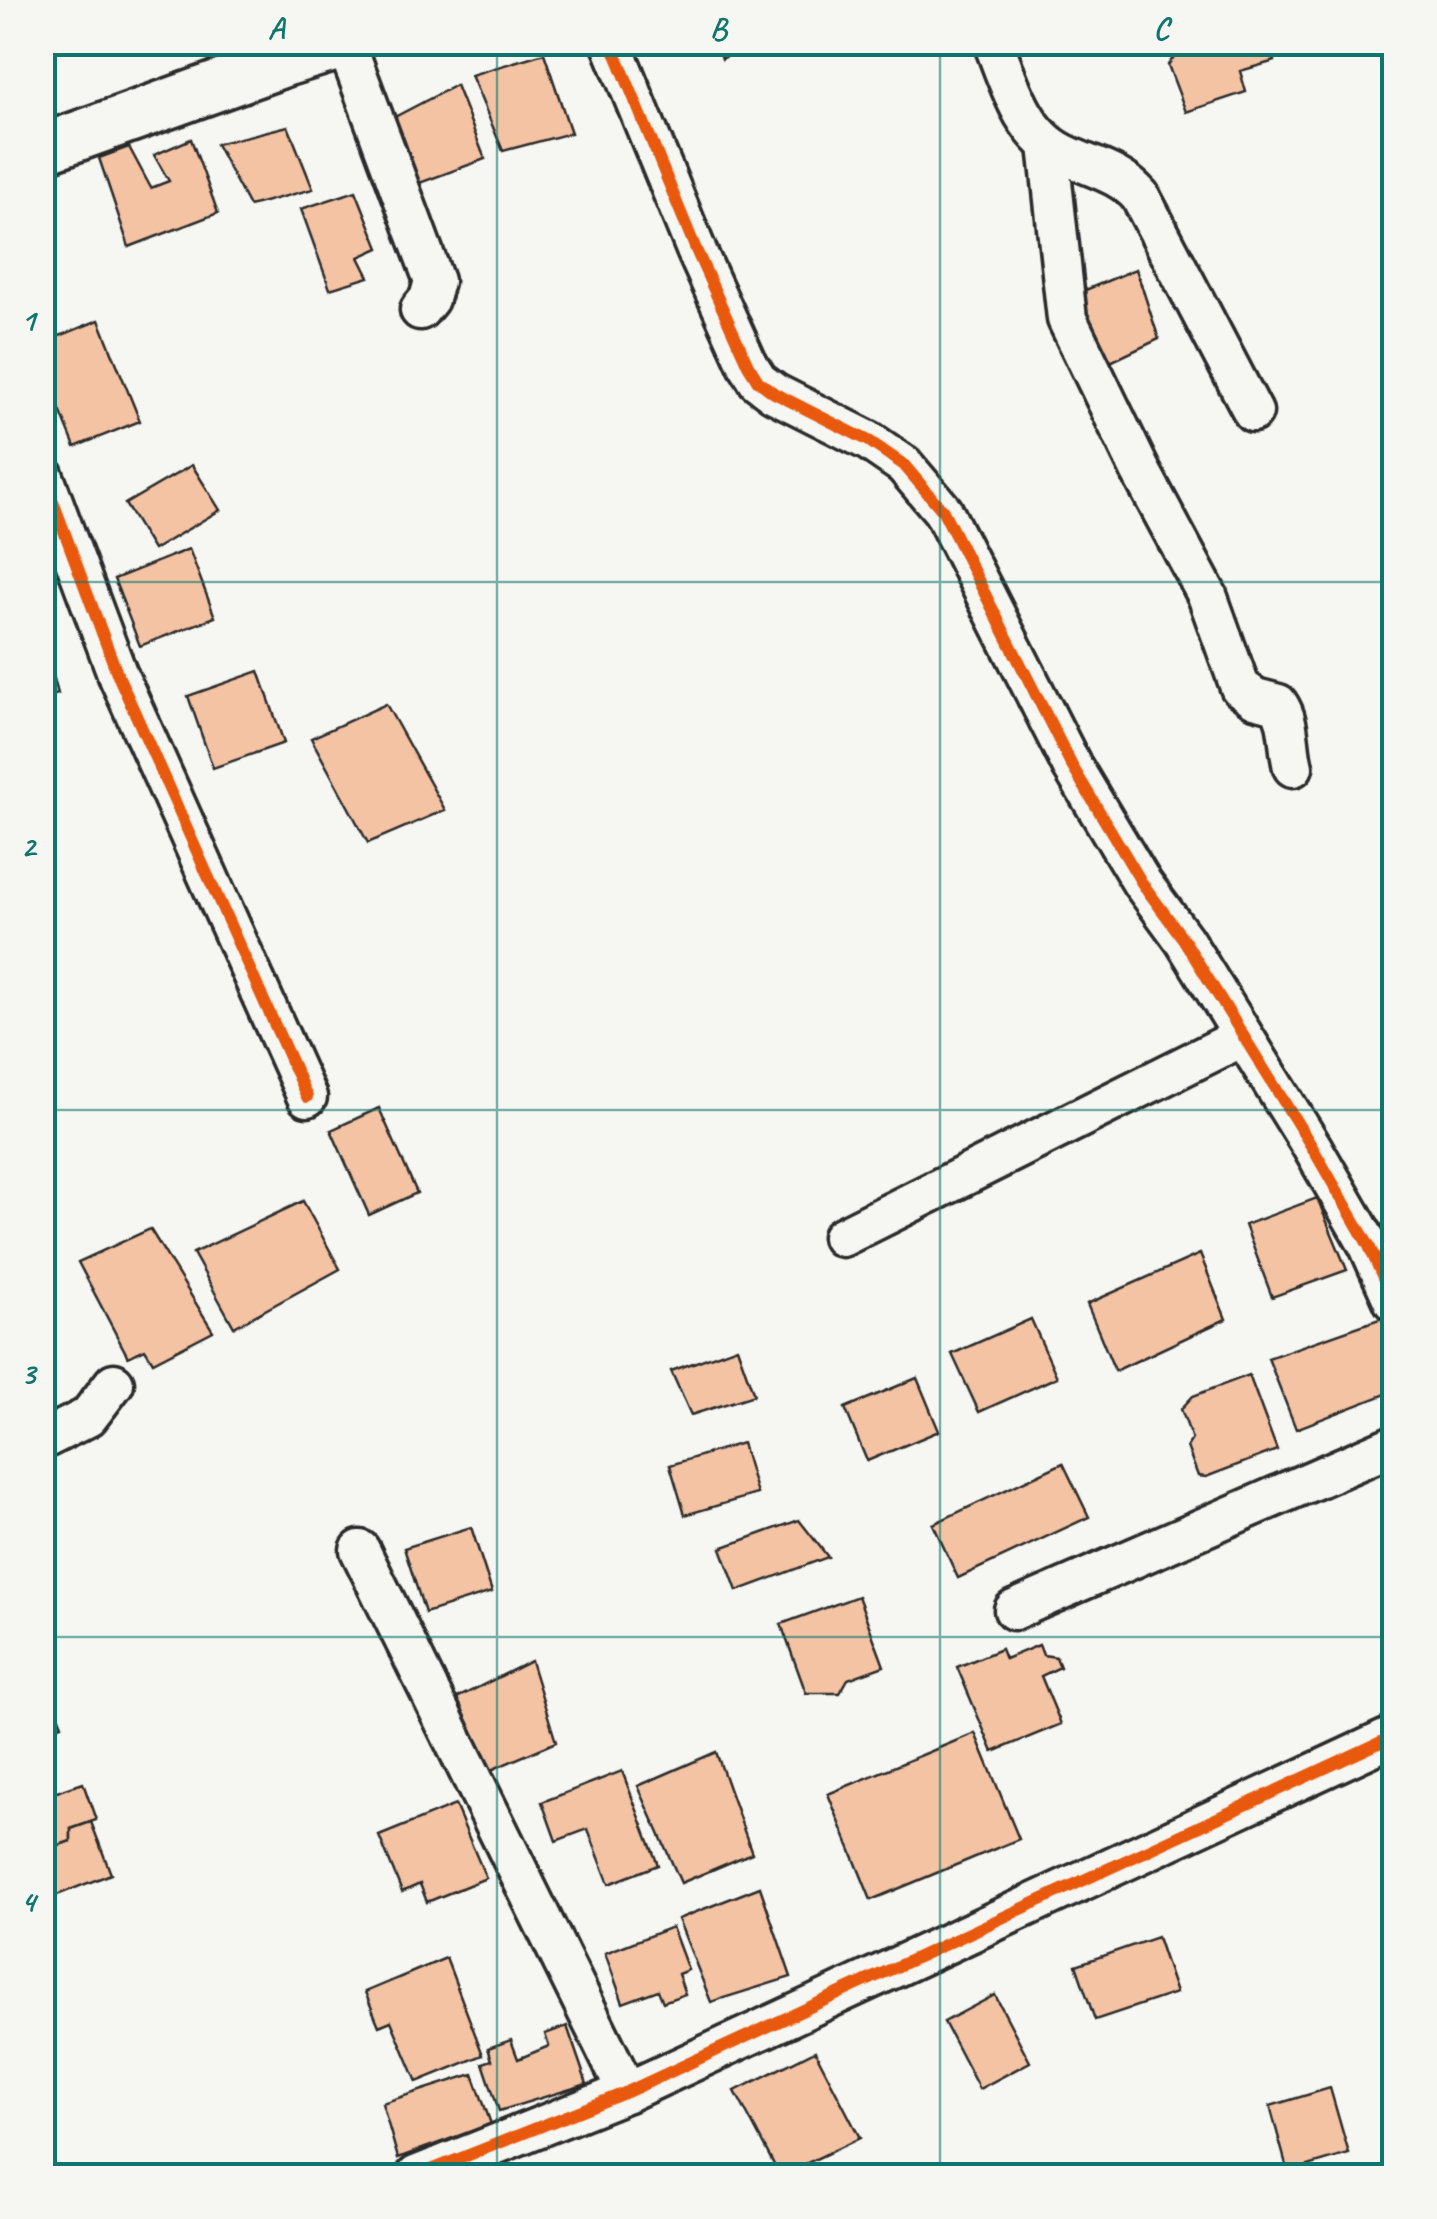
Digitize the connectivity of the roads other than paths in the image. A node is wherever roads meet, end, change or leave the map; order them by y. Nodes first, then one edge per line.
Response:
1 (611, 42) edge
2 (992, 42) edge
3 (348, 43) edge
4 (283, 52) edge
5 (1048, 145) junction
6 (42, 149) edge
7 (420, 310) dead end
8 (1253, 412) dead end
9 (42, 472) edge
10 (1293, 767) dead end
11 (1242, 1037) junction
12 (307, 1097) dead end
13 (842, 1237) dead end
14 (1382, 1241) edge
15 (1394, 1302) edge
16 (114, 1383) dead end
17 (42, 1440) edge
18 (1394, 1445) edge
19 (360, 1550) dead end
20 (1014, 1610) dead end
21 (1394, 1736) edge
22 (627, 2092) junction
23 (416, 2176) edge

1 - 11 street
2 - 5 street
3 - 4 street
3 - 7 street
4 - 6 street
5 - 8 street
5 - 10 street
9 - 12 street
11 - 13 street
11 - 14 street
14 - 15 street
16 - 17 street
18 - 20 street
19 - 22 street
21 - 22 street
22 - 23 street

